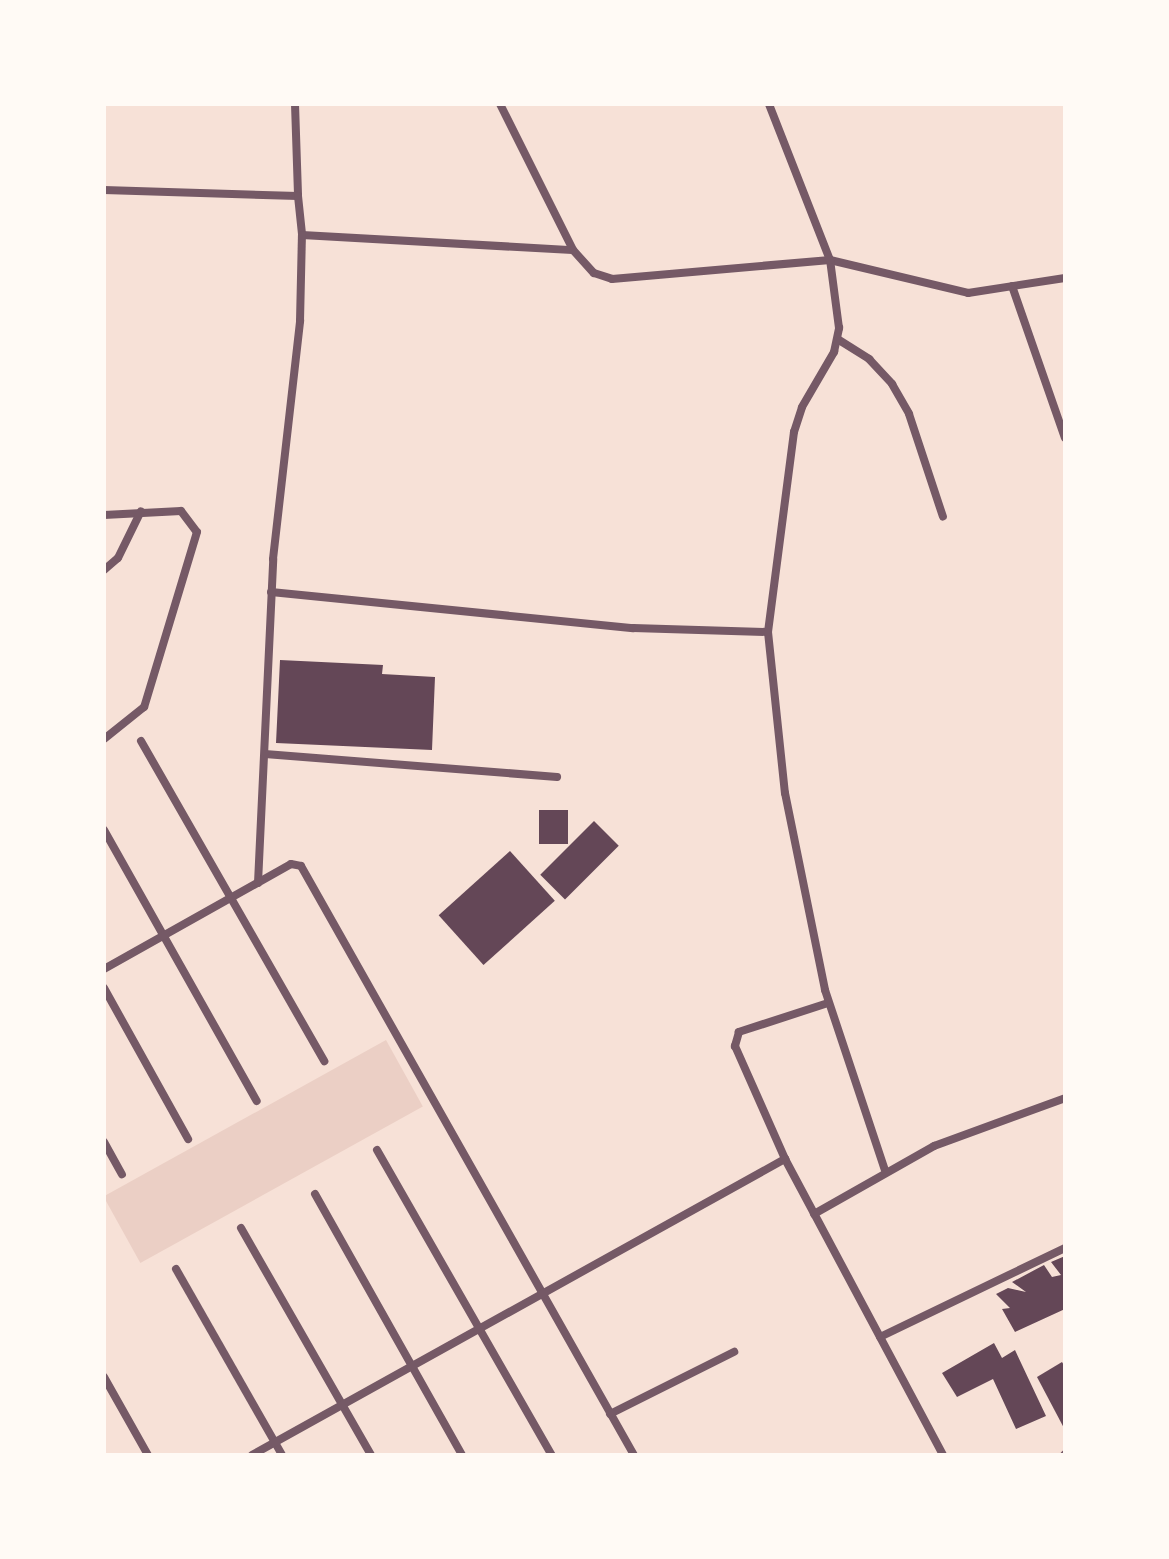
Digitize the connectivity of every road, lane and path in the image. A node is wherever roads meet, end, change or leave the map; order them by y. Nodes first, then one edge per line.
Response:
1 (295, 104) edge
2 (500, 104) edge
3 (769, 104) edge
4 (104, 190) edge
5 (298, 196) junction
6 (302, 235) junction
7 (573, 250) junction
8 (830, 260) junction
9 (1065, 278) edge
10 (1012, 286) junction
11 (839, 340) junction
12 (1065, 438) edge
13 (141, 511) junction
14 (104, 515) edge
15 (943, 517) dead end
16 (104, 570) edge
17 (271, 592) junction
18 (768, 632) junction
19 (104, 739) edge
20 (141, 741) dead end
21 (265, 754) junction
22 (557, 777) dead end
23 (104, 830) edge
24 (258, 883) junction
25 (231, 898) junction
26 (164, 935) junction
27 (104, 969) edge
28 (104, 988) edge
29 (828, 1003) junction
30 (324, 1061) dead end
31 (1065, 1098) edge
32 (257, 1101) dead end
33 (188, 1139) dead end
34 (104, 1142) edge
35 (377, 1150) dead end
36 (785, 1159) junction
37 (885, 1170) junction
38 (122, 1174) dead end
39 (315, 1194) dead end
40 (814, 1214) junction
41 (241, 1228) dead end
42 (1065, 1248) edge
43 (176, 1269) dead end
44 (542, 1294) junction
45 (480, 1328) junction
46 (880, 1337) junction
47 (734, 1352) dead end
48 (412, 1366) junction
49 (104, 1377) edge
50 (342, 1405) junction
51 (610, 1414) junction
52 (275, 1442) junction
53 (148, 1455) edge
54 (252, 1455) edge
55 (282, 1455) edge
56 (371, 1455) edge
57 (462, 1455) edge
58 (552, 1455) edge
59 (634, 1455) edge
60 (943, 1455) edge

1 - 5 street
2 - 7 street
3 - 8 street
4 - 5 street
5 - 6 street
6 - 7 street
6 - 17 street
7 - 8 street
8 - 10 street
8 - 11 street
9 - 10 street
10 - 12 street
11 - 15 street
11 - 18 street
13 - 14 street
13 - 16 street
13 - 19 street
17 - 18 street
17 - 21 street
18 - 29 street
20 - 25 street
21 - 22 street
21 - 24 street
23 - 26 street
24 - 25 street
24 - 44 street
25 - 26 street
25 - 30 street
26 - 27 street
26 - 32 street
28 - 33 street
29 - 36 street
29 - 37 street
31 - 37 street
34 - 38 street
35 - 45 street
36 - 40 street
36 - 44 street
37 - 40 street
39 - 48 street
40 - 46 street
41 - 50 street
42 - 46 street
43 - 52 street
44 - 45 street
44 - 51 street
45 - 48 street
45 - 58 street
46 - 60 street
47 - 51 street
48 - 50 street
48 - 57 street
49 - 53 street
50 - 52 street
50 - 56 street
51 - 59 street
52 - 54 street
52 - 55 street

